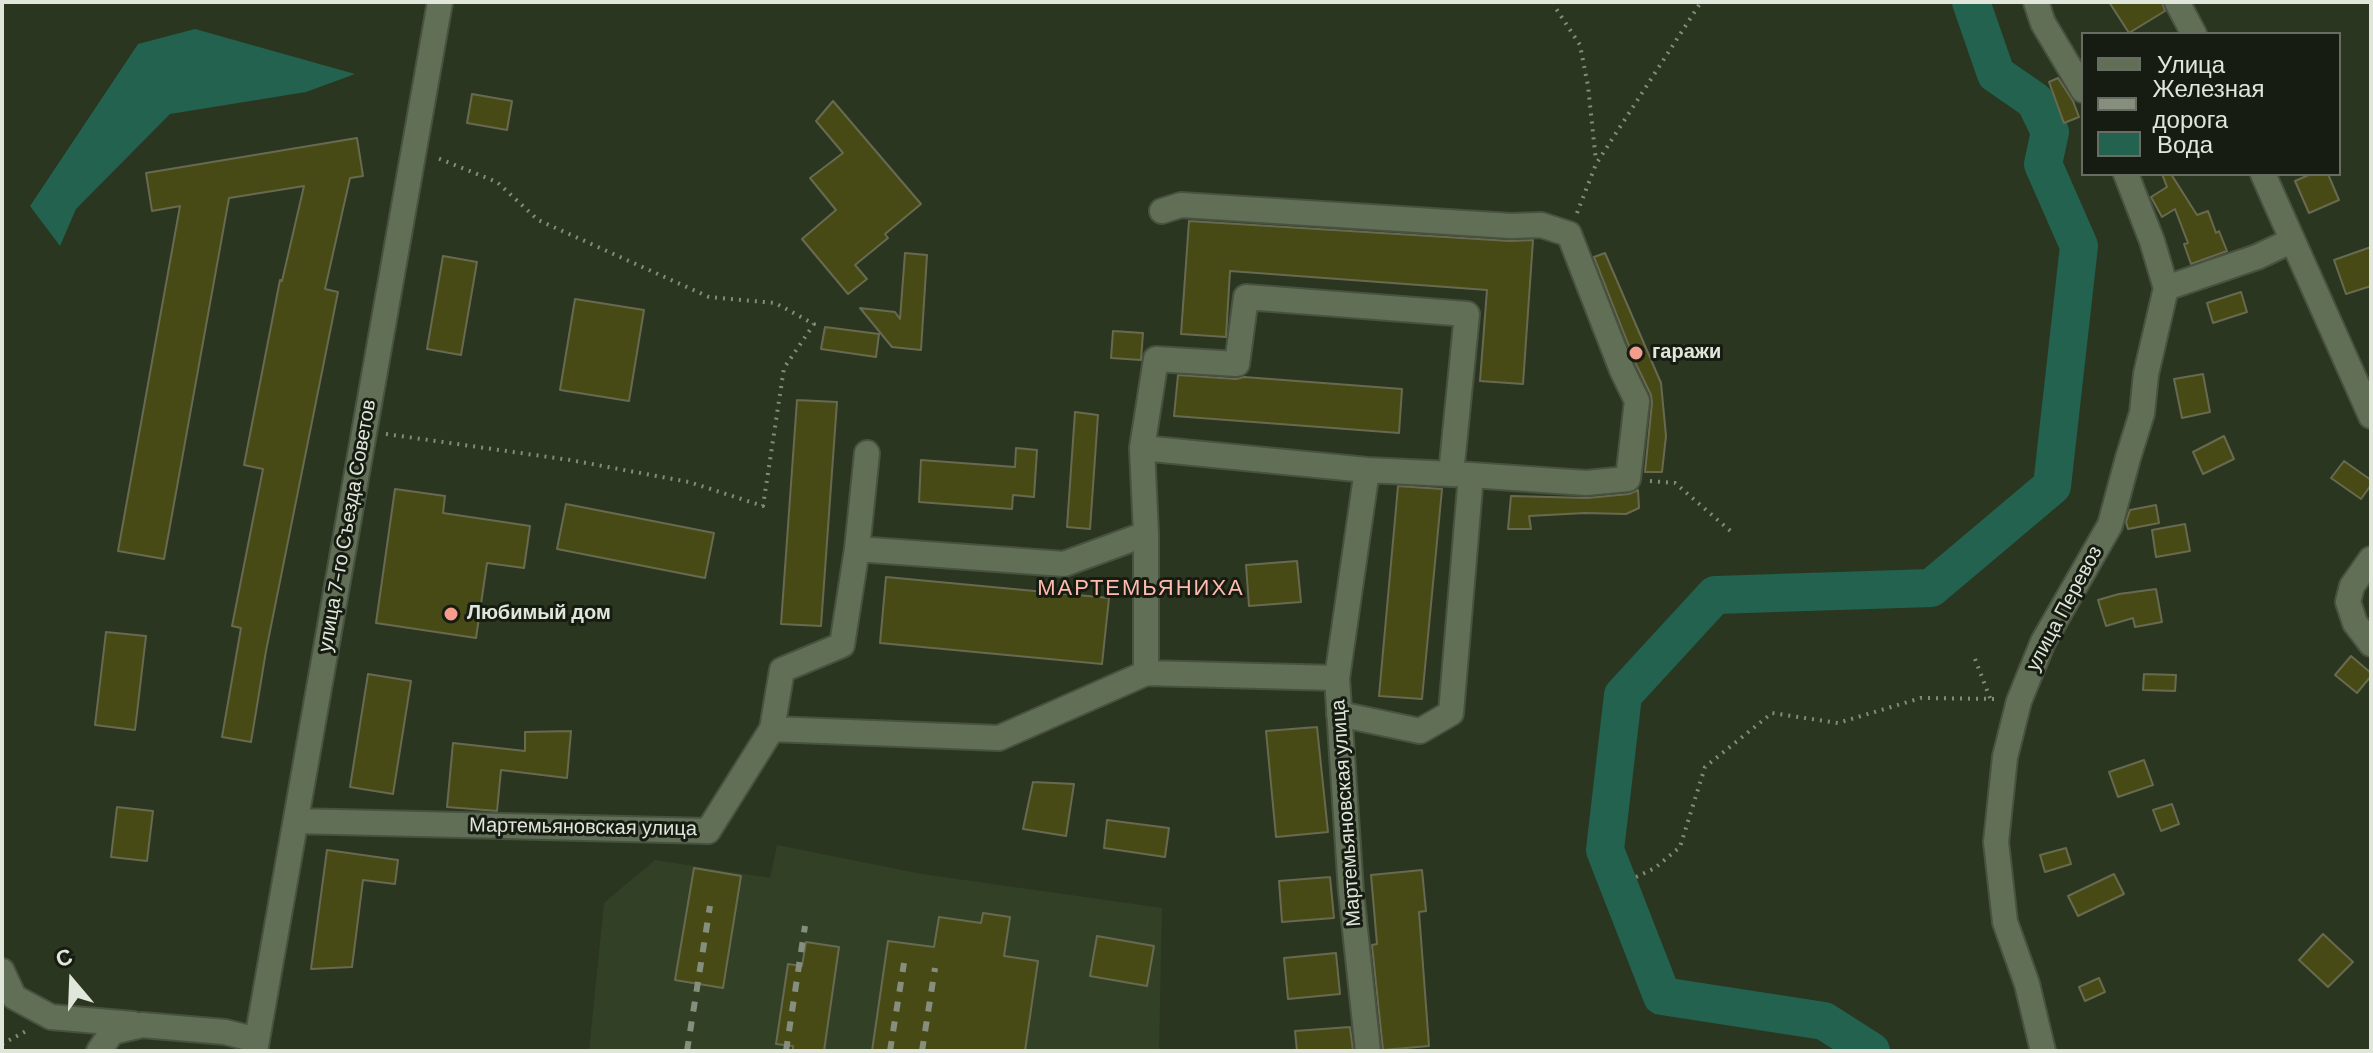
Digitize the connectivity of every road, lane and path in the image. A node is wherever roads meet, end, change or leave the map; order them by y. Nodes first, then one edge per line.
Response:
1 (440, 2) edge
2 (1554, 2) edge
3 (1701, 2) edge
4 (2036, 2) edge
5 (2177, 2) edge
6 (2193, 32) edge
7 (2081, 87) edge
8 (414, 149) junction
9 (1596, 164) junction
10 (2127, 176) edge
11 (2264, 176) edge
12 (1162, 211) dead end
13 (1569, 234) junction
14 (2291, 241) junction
15 (2166, 288) junction
16 (2371, 416) edge
17 (365, 431) junction
18 (1142, 448) junction
19 (867, 453) dead end
20 (1367, 470) junction
21 (1461, 474) junction
22 (1628, 479) junction
23 (1146, 534) junction
24 (1734, 534) dead end
25 (857, 549) junction
26 (2371, 559) edge
27 (2371, 644) edge
28 (1975, 659) dead end
29 (1146, 673) junction
30 (1337, 678) junction
31 (1990, 698) junction
32 (2019, 701) junction
33 (1339, 714) junction
34 (772, 729) junction
35 (296, 821) junction
36 (1636, 877) dead end
37 (2, 971) edge
38 (142, 1025) junction
39 (256, 1046) edge
40 (99, 1051) edge
41 (1368, 1051) edge
42 (2043, 1051) edge

1 - 8 street, улица 7-го Съезда Советов
2 - 9 path
3 - 9 path
4 - 7 street
5 - 6 street
8 - 17 street, улица 7-го Съезда Советов
8 - 17 path
9 - 13 path
10 - 15 street, улица Перевоз
11 - 14 street
12 - 13 street
13 - 22 street
14 - 15 street
14 - 16 street
15 - 32 street, улица Перевоз
17 - 35 street, улица 7-го Съезда Советов
18 - 20 street
18 - 21 street
18 - 23 street
19 - 25 street
20 - 21 street
20 - 30 street
21 - 22 street
21 - 33 street
22 - 24 path
23 - 25 street
23 - 29 street
25 - 34 street
26 - 27 street
28 - 31 path
29 - 30 street, Мартемьяновская улица
29 - 34 street, Мартемьяновская улица
30 - 33 street, Мартемьяновская улица
31 - 32 path
31 - 36 path
32 - 42 street, улица Перевоз
33 - 41 street, Мартемьяновская улица
34 - 35 street, Мартемьяновская улица
35 - 39 street, улица 7-го Съезда Советов
37 - 38 street
38 - 39 street
38 - 40 street

